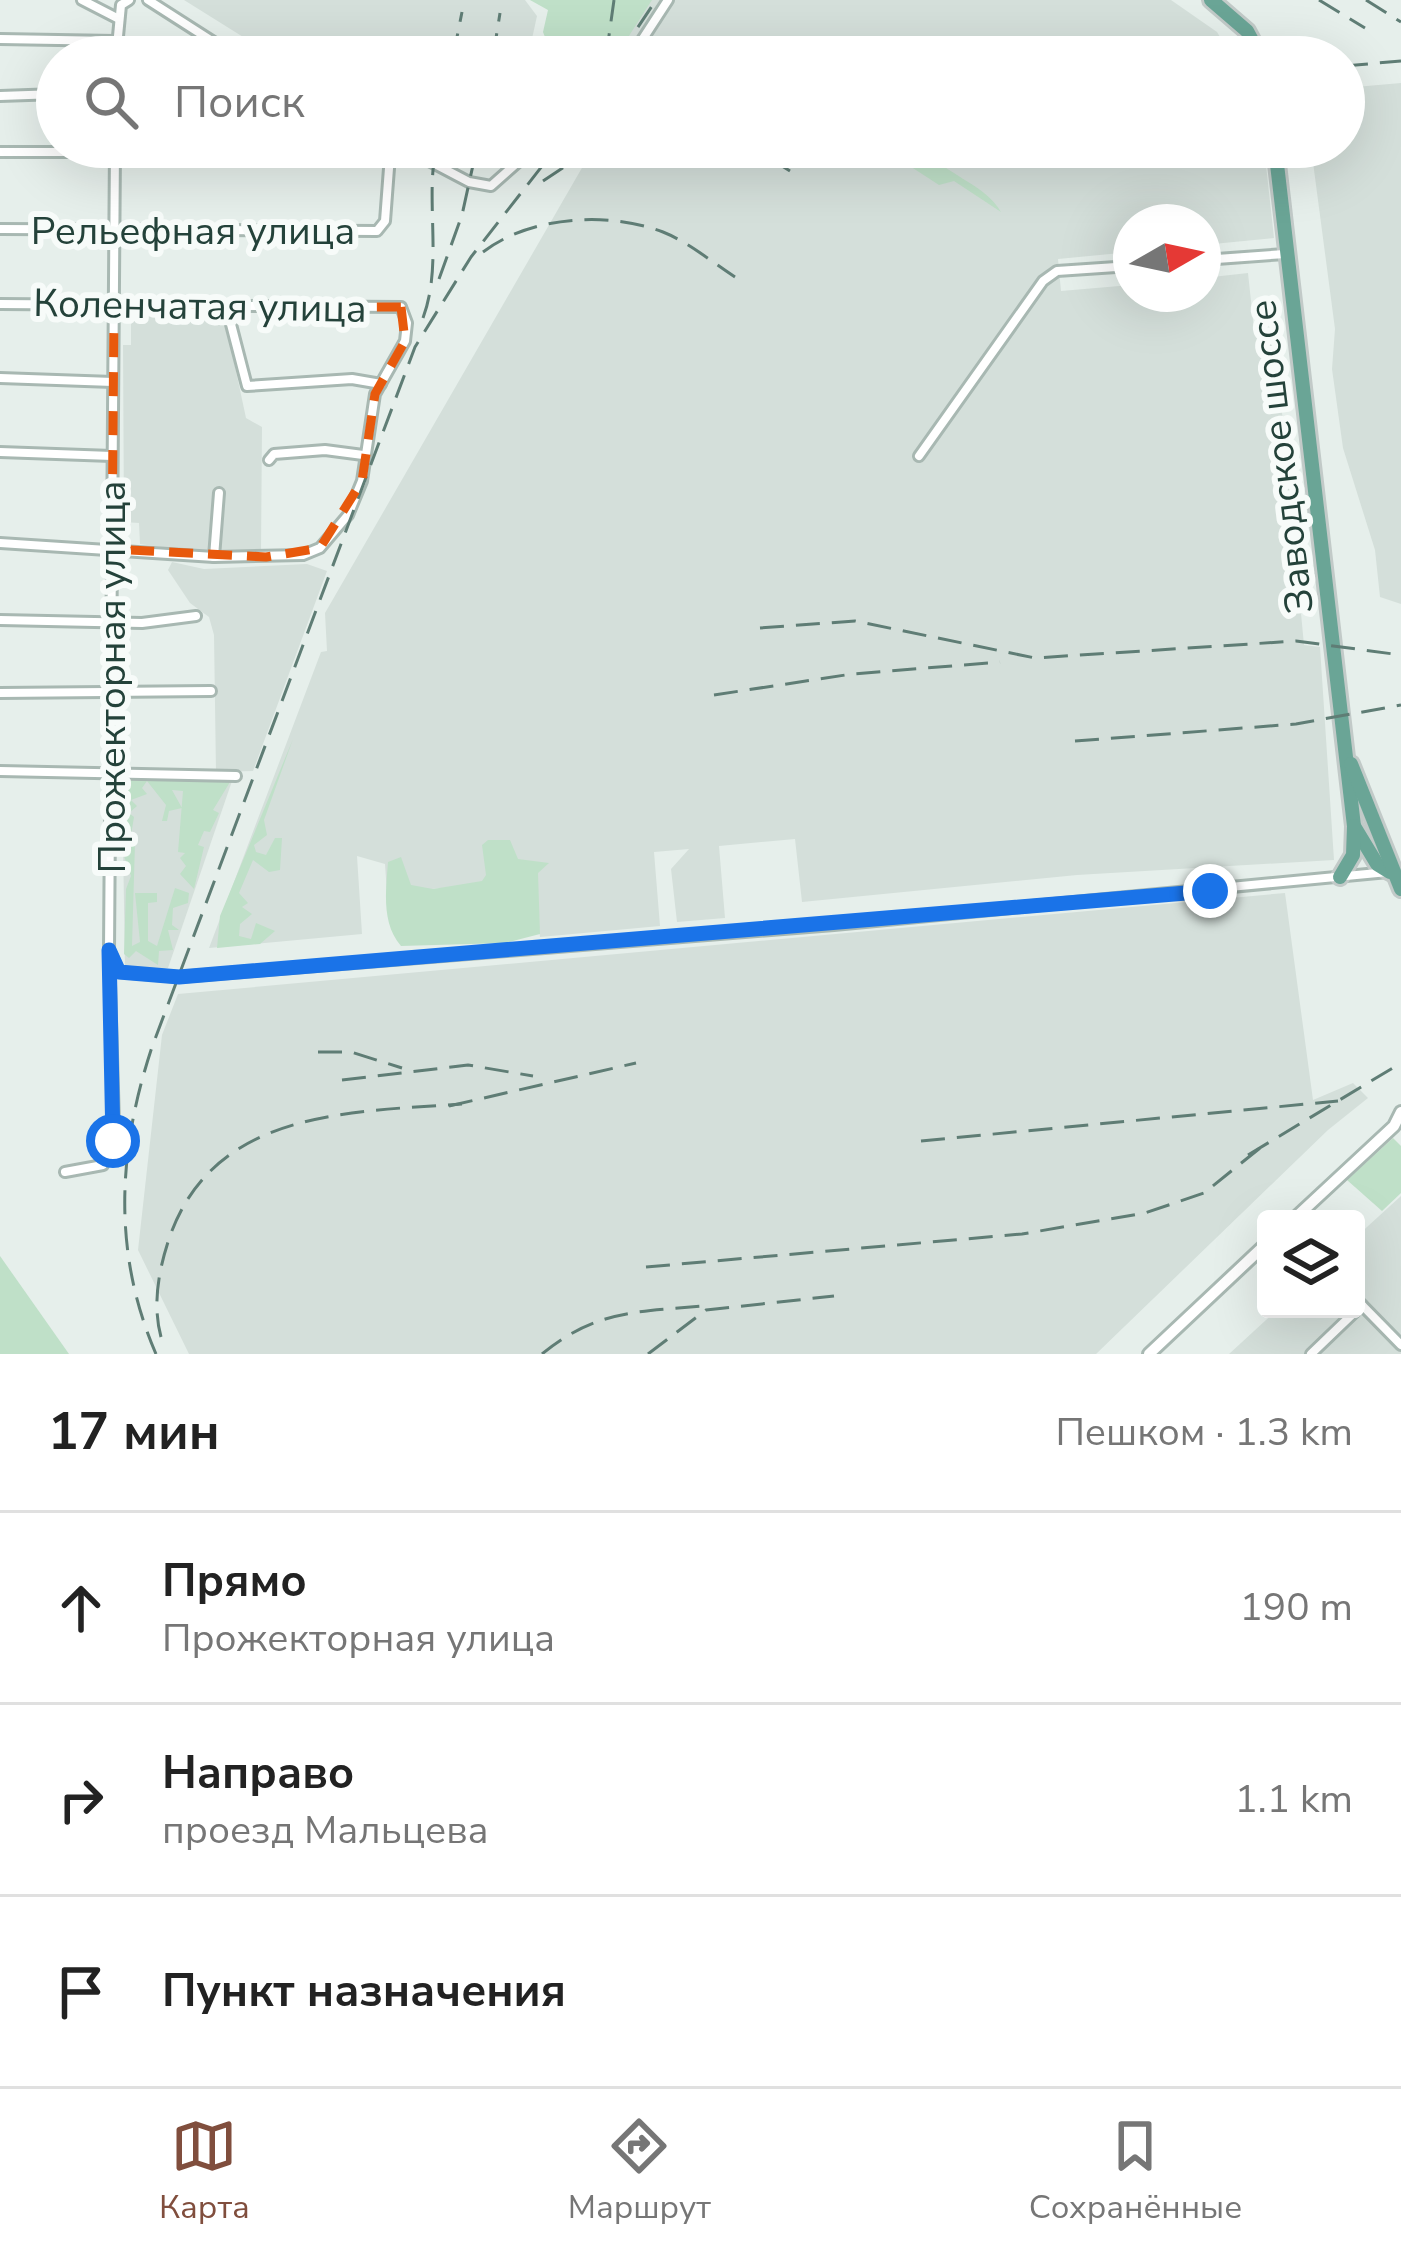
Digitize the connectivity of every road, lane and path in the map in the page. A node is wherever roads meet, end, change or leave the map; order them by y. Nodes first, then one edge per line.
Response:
1 (82, 0) edge
2 (129, 0) edge
3 (148, 0) edge
4 (668, 0) edge
5 (1211, 0) edge
6 (117, 18) junction
7 (116, 36) edge
8 (204, 36) edge
9 (645, 36) edge
10 (1249, 36) edge
11 (0, 39) edge
12 (36, 40) edge
13 (36, 95) edge
14 (0, 96) edge
15 (0, 152) edge
16 (36, 152) edge
17 (115, 168) edge
18 (389, 168) edge
19 (442, 168) edge
20 (511, 168) edge
21 (1278, 168) edge
22 (0, 229) edge
23 (114, 231) junction
24 (1289, 254) junction
25 (1221, 259) edge
26 (1113, 267) edge
27 (0, 304) edge
28 (226, 305) junction
29 (114, 308) junction
30 (0, 378) edge
31 (113, 382) junction
32 (381, 384) junction
33 (0, 452) edge
34 (364, 455) junction
35 (112, 456) junction
36 (919, 456) dead end
37 (269, 460) dead end
38 (219, 493) dead end
39 (0, 543) edge
40 (112, 549) junction
41 (214, 557) junction
42 (196, 616) dead end
43 (0, 620) edge
44 (111, 620) junction
45 (211, 691) dead end
46 (0, 693) edge
47 (111, 695) junction
48 (1348, 760) junction
49 (0, 771) edge
50 (110, 775) junction
51 (236, 776) dead end
52 (1354, 826) junction
53 (1390, 872) junction
54 (1340, 877) junction
55 (1401, 889) edge
56 (109, 950) junction
57 (1401, 1112) edge
58 (65, 1172) dead end
59 (1304, 1210) edge
60 (1257, 1252) edge
61 (1365, 1308) edge
62 (1344, 1318) edge
63 (1401, 1345) edge
64 (1149, 1354) edge
65 (1311, 1354) edge

1 - 6 street
2 - 6 street
3 - 8 street
4 - 9 street
5 - 10 main road
6 - 7 street
11 - 12 street
13 - 14 street
15 - 16 street
17 - 23 street, Прожекторная улица
18 - 23 street, Рельефная улица
19 - 20 street
21 - 24 main road, Заводское шоссе
22 - 23 street, Рельефная улица
23 - 29 street, Прожекторная улица
24 - 25 street
24 - 48 main road, Заводское шоссе
26 - 36 street
27 - 29 street, Коленчатая улица
28 - 29 street, Коленчатая улица
28 - 32 street
28 - 32 street, Коленчатая улица
29 - 31 street, Прожекторная улица
30 - 31 street
31 - 35 street, Прожекторная улица
32 - 34 street
33 - 35 street
34 - 37 street
34 - 41 street
35 - 40 street, Прожекторная улица
38 - 41 street
39 - 40 street
40 - 41 street
40 - 44 street, Прожекторная улица
42 - 44 street
43 - 44 street
44 - 47 street, Прожекторная улица
45 - 47 street
46 - 47 street
47 - 50 street, Прожекторная улица
48 - 52 main road, Заводское шоссе
48 - 53 main road, Заводское шоссе
49 - 50 street
50 - 51 street
50 - 56 street, Прожекторная улица
52 - 53 main road, Заводское шоссе
52 - 54 main road
53 - 54 street
53 - 55 main road, Заводское шоссе
54 - 56 street
56 - 58 street, Прожекторная улица
57 - 59 street
60 - 64 street
61 - 63 street
62 - 65 street

